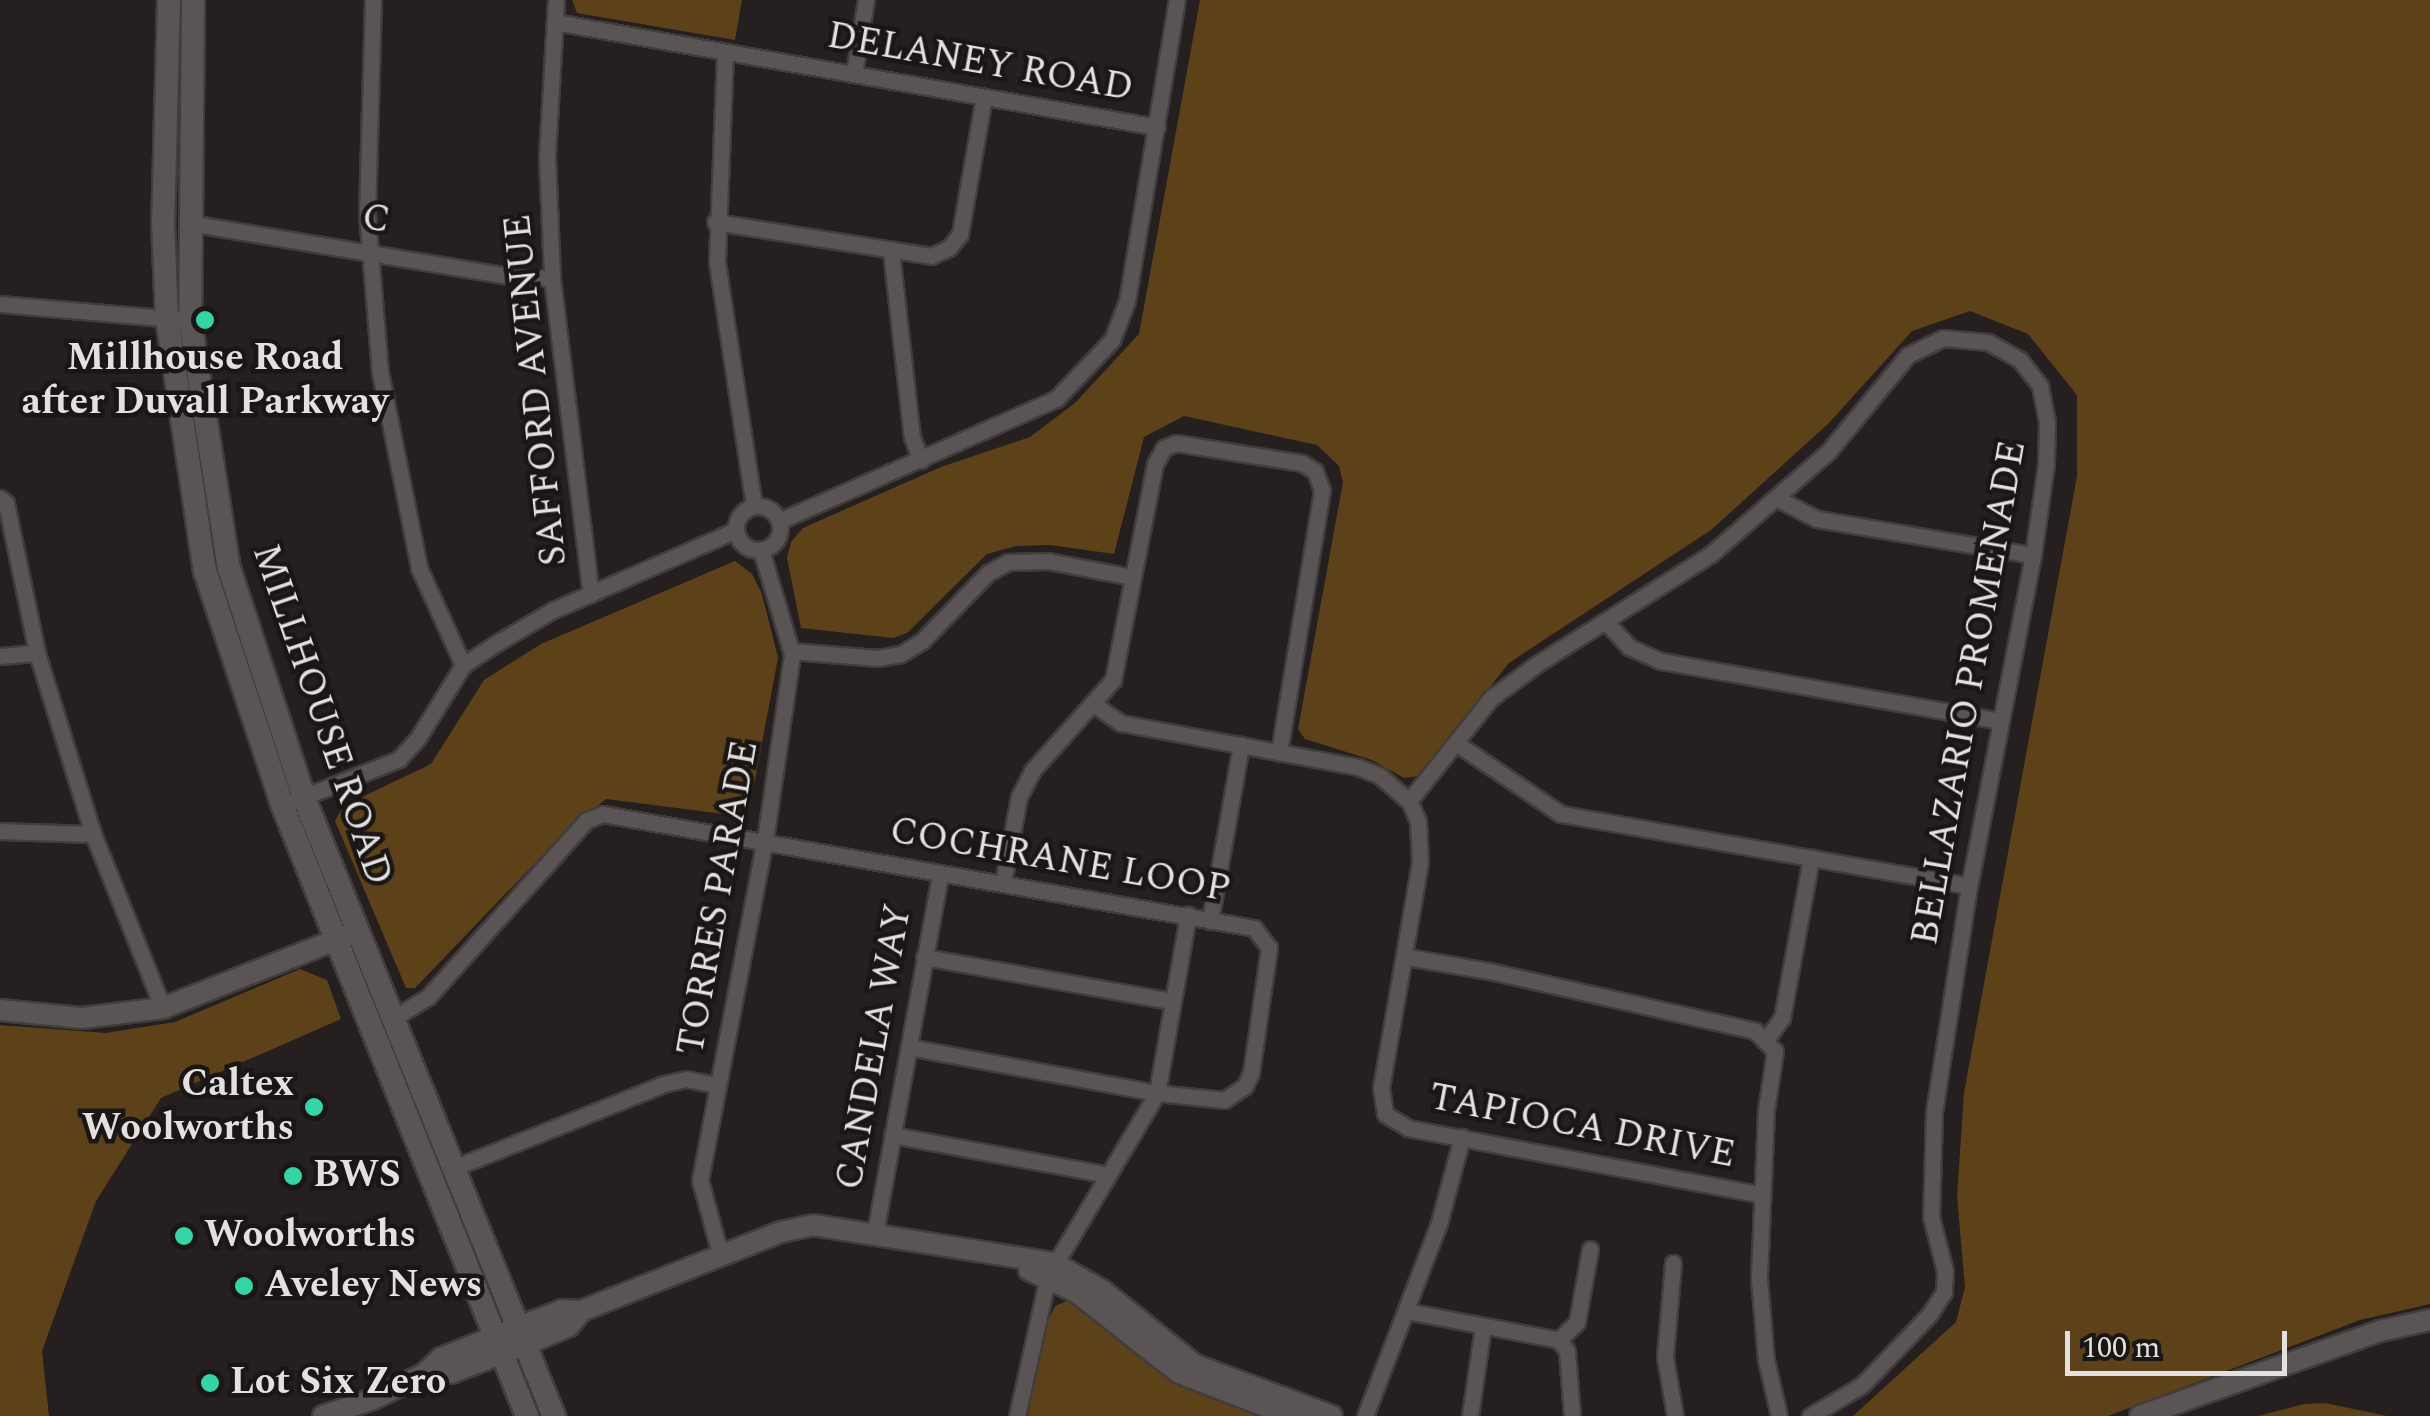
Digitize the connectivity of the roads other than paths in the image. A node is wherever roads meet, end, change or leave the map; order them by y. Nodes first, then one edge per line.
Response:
1 (169, 0) edge
2 (193, 0) edge
3 (372, 0) edge
4 (556, 0) edge
5 (866, 0) edge
6 (1177, 0) edge
7 (554, 22) junction
8 (725, 52) junction
9 (854, 73) junction
10 (984, 97) junction
11 (1157, 127) junction
12 (715, 222) junction
13 (189, 223) junction
14 (891, 251) junction
15 (370, 252) junction
16 (552, 278) junction
17 (0, 304) edge
18 (179, 319) junction
19 (921, 460) junction
20 (0, 498) edge
21 (1776, 498) junction
22 (754, 506) junction
23 (779, 521) junction
24 (736, 530) junction
25 (761, 550) junction
26 (2033, 555) junction
27 (1132, 577) junction
28 (591, 594) junction
29 (1606, 622) junction
30 (791, 651) junction
31 (37, 653) junction
32 (0, 656) edge
33 (463, 665) junction
34 (1095, 706) junction
35 (2000, 721) junction
36 (1456, 743) junction
37 (1242, 744) junction
38 (1280, 752) junction
39 (293, 801) junction
40 (1409, 801) junction
41 (0, 831) edge
42 (93, 834) junction
43 (764, 840) junction
44 (1810, 858) junction
45 (940, 874) junction
46 (1003, 883) junction
47 (1969, 886) junction
48 (1188, 915) junction
49 (1210, 921) junction
50 (348, 935) junction
51 (924, 957) junction
52 (1406, 957) junction
53 (1172, 1001) junction
54 (164, 1008) junction
55 (0, 1010) edge
56 (394, 1018) junction
57 (1765, 1041) junction
58 (909, 1046) junction
59 (717, 1085) junction
60 (1158, 1093) junction
61 (892, 1135) junction
62 (1462, 1138) junction
63 (456, 1167) junction
64 (1105, 1174) junction
65 (1762, 1196) junction
66 (874, 1233) junction
67 (1590, 1249) dead end
68 (722, 1258) junction
69 (1672, 1264) dead end
70 (1051, 1269) junction
71 (1406, 1312) junction
72 (2430, 1320) edge
73 (1483, 1326) junction
74 (510, 1340) junction
75 (1558, 1340) junction
76 (327, 1415) edge
77 (527, 1416) edge
78 (554, 1416) edge
79 (1017, 1416) edge
80 (1291, 1416) edge
81 (1332, 1416) edge
82 (1365, 1416) edge
83 (1470, 1416) edge
84 (1572, 1416) edge
85 (1675, 1416) edge
86 (1778, 1416) edge
87 (1810, 1416) edge
88 (2140, 1416) edge

1 - 18 main road, MILLHOUSE ROAD
2 - 13 main road, MILLHOUSE ROAD
3 - 15 street
4 - 7 street, SAFFORD AVENUE
5 - 9 street
6 - 11 street
7 - 8 street, DELANEY ROAD
7 - 16 street, SAFFORD AVENUE
8 - 9 street, DELANEY ROAD
8 - 12 street
9 - 10 street, DELANEY ROAD
10 - 11 street, DELANEY ROAD
10 - 14 street
11 - 19 street
12 - 14 street
12 - 22 street
13 - 15 street, C
13 - 18 main road, MILLHOUSE ROAD
14 - 19 street
15 - 16 street, C
15 - 33 street
16 - 28 street, SAFFORD AVENUE
17 - 18 street
18 - 39 main road, MILLHOUSE ROAD
19 - 23 street
20 - 31 street
21 - 26 street
21 - 26 street, BELLAZARIO PROMENADE
21 - 29 street, BELLAZARIO PROMENADE
22 - 23 street
22 - 24 street
23 - 25 street
24 - 25 street
24 - 28 street
25 - 30 street, TORRES PARADE
26 - 35 street, BELLAZARIO PROMENADE
27 - 30 street
27 - 34 street
27 - 38 street
28 - 33 street
29 - 35 street
29 - 36 street, BELLAZARIO PROMENADE
30 - 43 street, TORRES PARADE
31 - 32 street
31 - 42 street
33 - 39 street
34 - 37 street
34 - 46 street
35 - 47 street, BELLAZARIO PROMENADE
36 - 40 street, BELLAZARIO PROMENADE
36 - 44 street
37 - 38 street
37 - 49 street
38 - 40 street
39 - 50 main road, MILLHOUSE ROAD
40 - 52 street, TAPIOCA DRIVE
41 - 42 street
42 - 54 street
43 - 45 street, COCHRANE LOOP
43 - 56 street, COCHRANE LOOP
43 - 59 street, TORRES PARADE
44 - 47 street
44 - 57 street
45 - 46 street, COCHRANE LOOP
45 - 51 street, CANDELA WAY
46 - 48 street, COCHRANE LOOP
47 - 87 street, BELLAZARIO PROMENADE
48 - 49 street, COCHRANE LOOP
48 - 53 street
49 - 60 street, COCHRANE LOOP
50 - 54 street
50 - 56 main road, MILLHOUSE ROAD
50 - 74 main road, MILLHOUSE ROAD
51 - 53 street
51 - 58 street, CANDELA WAY
52 - 57 street
52 - 62 street, TAPIOCA DRIVE
53 - 60 street
54 - 55 street
56 - 63 main road, MILLHOUSE ROAD
57 - 65 street
58 - 60 street, COCHRANE LOOP
58 - 61 street, CANDELA WAY
59 - 63 street
59 - 68 street, TORRES PARADE
60 - 64 street
61 - 64 street
61 - 66 street, CANDELA WAY
62 - 65 street, TAPIOCA DRIVE
62 - 71 street
63 - 74 main road, MILLHOUSE ROAD
64 - 70 street
65 - 86 street
66 - 68 street
66 - 70 street
67 - 75 street
68 - 74 street
69 - 85 street
70 - 79 street
70 - 80 street
70 - 81 street
71 - 73 street
71 - 82 street
72 - 88 street
73 - 75 street
73 - 83 street
74 - 76 street
74 - 77 main road, MILLHOUSE ROAD
74 - 78 main road, MILLHOUSE ROAD
75 - 84 street

